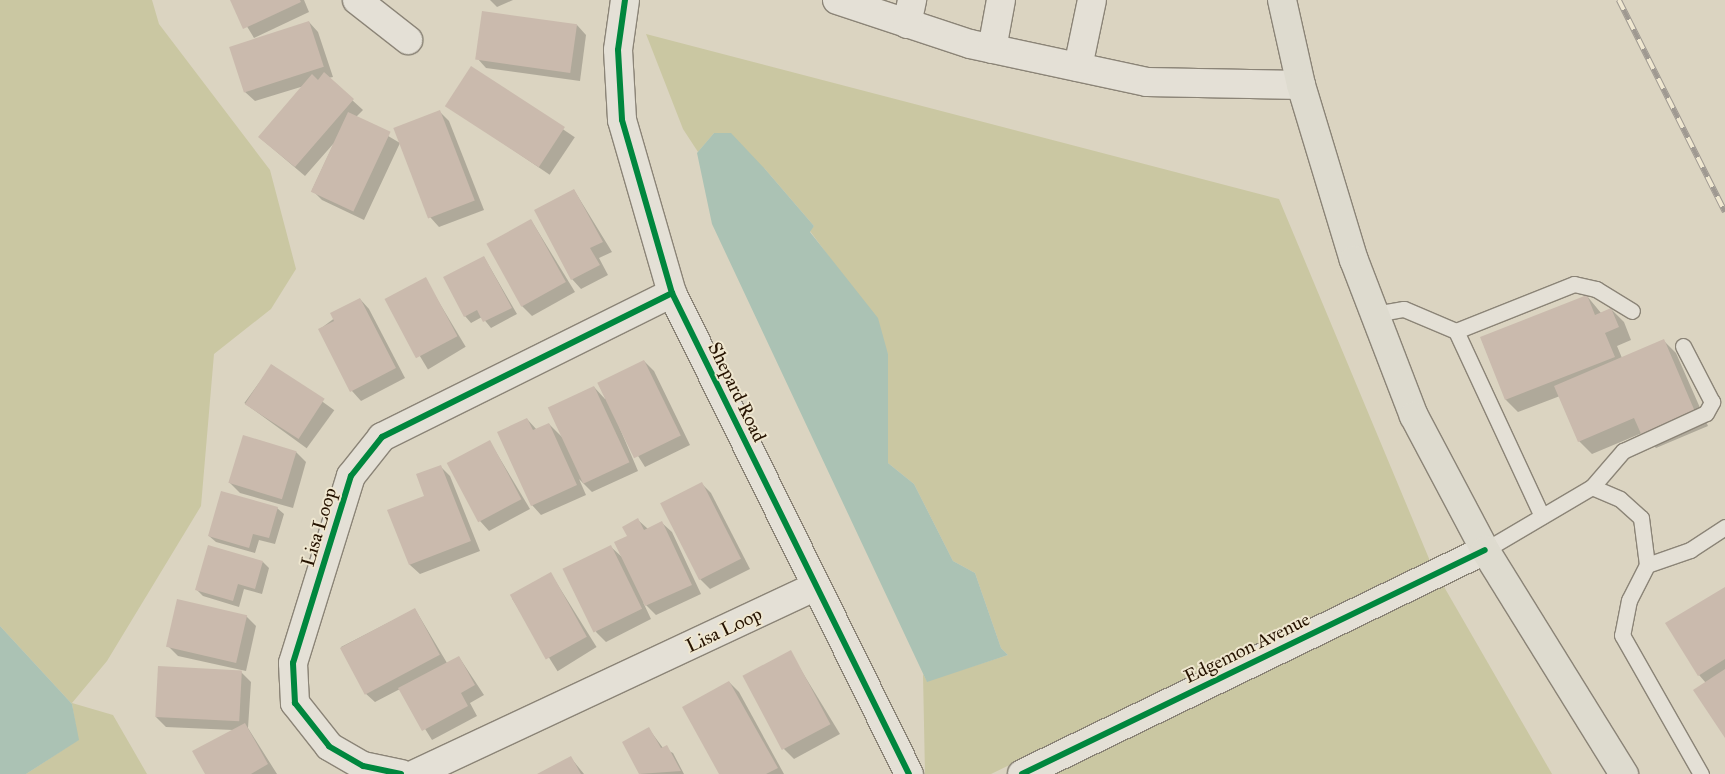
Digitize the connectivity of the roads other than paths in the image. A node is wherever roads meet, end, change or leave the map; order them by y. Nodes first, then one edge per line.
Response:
1 (357, 0) edge
2 (625, 0) edge
3 (836, 0) edge
4 (1001, 0) edge
5 (1092, 0) edge
6 (1282, 0) edge
7 (910, 12) edge
8 (408, 40) dead end
9 (992, 49) junction
10 (1078, 67) junction
11 (1301, 85) junction
12 (672, 294) junction
13 (1632, 312) dead end
14 (1374, 314) junction
15 (1456, 332) junction
16 (1683, 346) dead end
17 (1592, 487) junction
18 (1542, 516) junction
19 (1725, 527) edge
20 (1485, 550) junction
21 (1648, 565) junction
22 (815, 588) junction
23 (401, 774) edge
24 (415, 774) edge
25 (909, 774) edge
26 (1022, 774) edge
27 (1624, 774) edge
28 (1701, 774) edge

1 - 8 street
2 - 12 street, Shepard Road
3 - 7 street
4 - 9 street
5 - 10 street
6 - 11 main road
7 - 9 street
9 - 10 street
10 - 11 street
11 - 14 main road
12 - 22 street, Shepard Road
12 - 23 street, Lisa Loop
13 - 15 lane
14 - 15 lane
14 - 20 main road
15 - 18 lane
16 - 17 lane
17 - 18 lane
17 - 21 lane
18 - 20 lane
19 - 21 lane
20 - 26 street, Edgemon Avenue
20 - 27 main road
21 - 28 lane
22 - 24 street, Lisa Loop
22 - 25 street, Shepard Road

